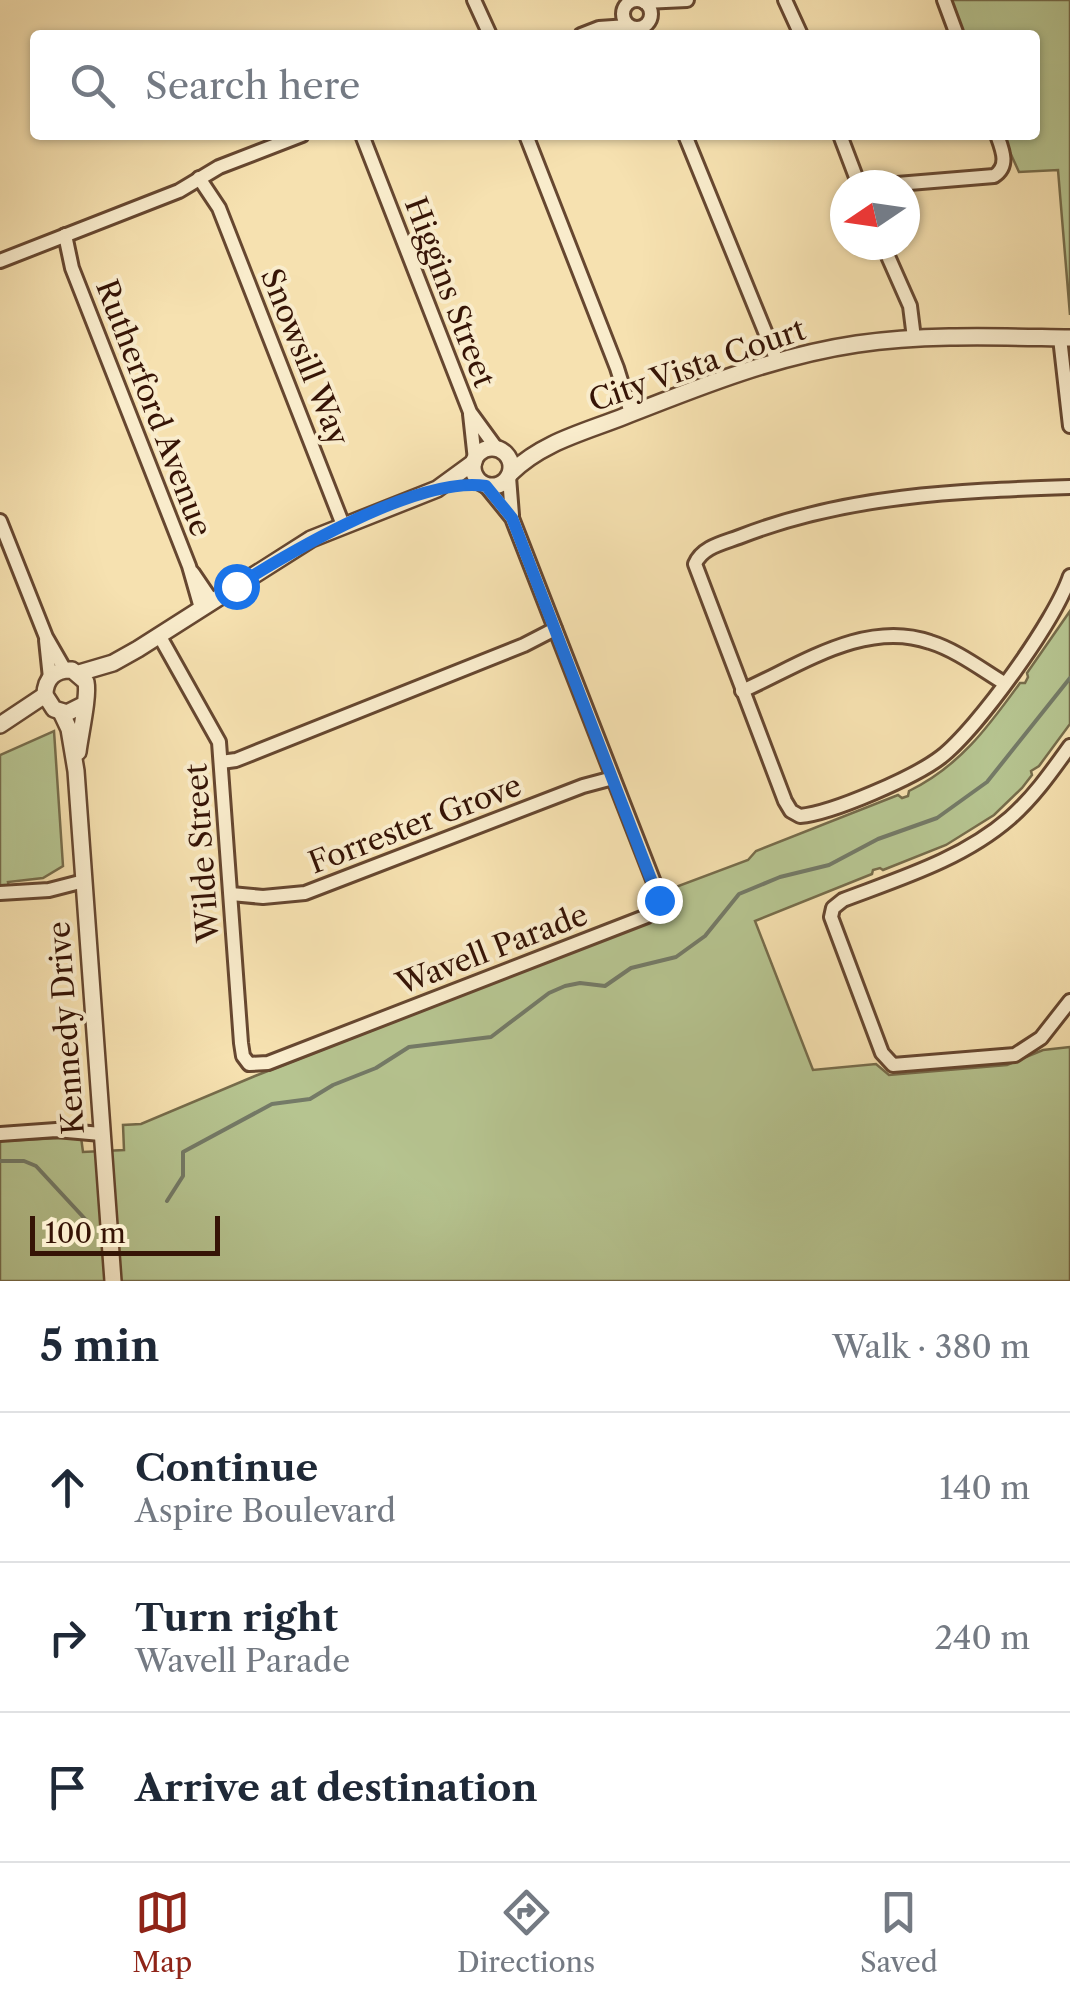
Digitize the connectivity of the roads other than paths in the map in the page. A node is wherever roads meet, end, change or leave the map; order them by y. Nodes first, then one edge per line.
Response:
1 (474, 0) edge
2 (788, 0) edge
3 (944, 0) edge
4 (683, 1) edge
5 (633, 2) edge
6 (650, 25) edge
7 (600, 28) junction
8 (486, 30) edge
9 (595, 30) edge
10 (633, 30) edge
11 (799, 30) edge
12 (956, 30) edge
13 (290, 140) edge
14 (364, 140) edge
15 (528, 140) edge
16 (687, 140) edge
17 (842, 140) edge
18 (998, 140) edge
19 (854, 170) edge
20 (205, 174) junction
21 (920, 182) edge
22 (61, 237) junction
23 (889, 260) edge
24 (0, 261) edge
25 (910, 339) junction
26 (1067, 341) edge
27 (772, 363) junction
28 (470, 412) junction
29 (635, 412) junction
30 (1070, 426) edge
31 (546, 446) junction
32 (499, 449) junction
33 (474, 461) junction
34 (510, 475) junction
35 (1070, 479) edge
36 (485, 485) junction
37 (1032, 486) junction
38 (1070, 487) edge
39 (437, 489) junction
40 (512, 518) junction
41 (0, 521) edge
42 (343, 526) junction
43 (1070, 576) edge
44 (206, 604) junction
45 (556, 633) junction
46 (46, 637) junction
47 (155, 638) junction
48 (112, 663) junction
49 (72, 672) junction
50 (740, 687) junction
51 (1001, 687) junction
52 (53, 698) junction
53 (85, 700) junction
54 (4, 723) edge
55 (1070, 746) edge
56 (220, 756) junction
57 (76, 771) junction
58 (612, 773) junction
59 (84, 888) junction
60 (0, 893) edge
61 (231, 899) junction
62 (237, 990) joint
63 (1070, 1000) edge
64 (100, 1128) junction
65 (0, 1134) edge
66 (113, 1281) edge

1 - 8 street
2 - 11 street
3 - 12 street
4 - 5 street
4 - 6 street
5 - 6 street
5 - 7 street
5 - 10 street
6 - 10 street
7 - 9 street
7 - 10 street
13 - 20 street
14 - 28 street, Higgins Street
15 - 29 street
16 - 27 street
17 - 19 street
18 - 21 street
20 - 22 street
20 - 42 street, Snowsill Way
22 - 24 street
22 - 44 street, Rutherford Avenue
23 - 25 street
25 - 26 street, City Vista Court
25 - 27 street, City Vista Court
26 - 30 street
27 - 29 street, City Vista Court
28 - 32 street, Higgins Street
28 - 33 street, Higgins Street
29 - 31 street, City Vista Court
31 - 32 street
31 - 34 street
32 - 33 street
32 - 34 street
33 - 36 street
33 - 39 street
34 - 36 street
34 - 40 street, Wavell Parade
35 - 37 street
36 - 39 street
36 - 40 street, Wavell Parade
37 - 38 street
37 - 50 street
39 - 42 street
40 - 45 street, Wavell Parade
41 - 46 street
42 - 44 street
43 - 51 street
44 - 47 street
45 - 56 street
45 - 58 street, Wavell Parade
46 - 49 street
46 - 52 street
47 - 48 street
47 - 56 street, Wilde Street
48 - 49 street
48 - 53 street
49 - 52 street
49 - 53 street
50 - 51 street
50 - 51 street
52 - 53 street
52 - 54 street
52 - 57 street, Kennedy Drive
53 - 57 street, Kennedy Drive
55 - 63 street
56 - 61 street, Wilde Street
57 - 59 street, Kennedy Drive
58 - 61 street, Forrester Grove
58 - 62 street, Wavell Parade
59 - 60 street
59 - 64 street, Kennedy Drive
61 - 62 street, Wilde Street
64 - 65 street
64 - 66 street, Kennedy Drive

